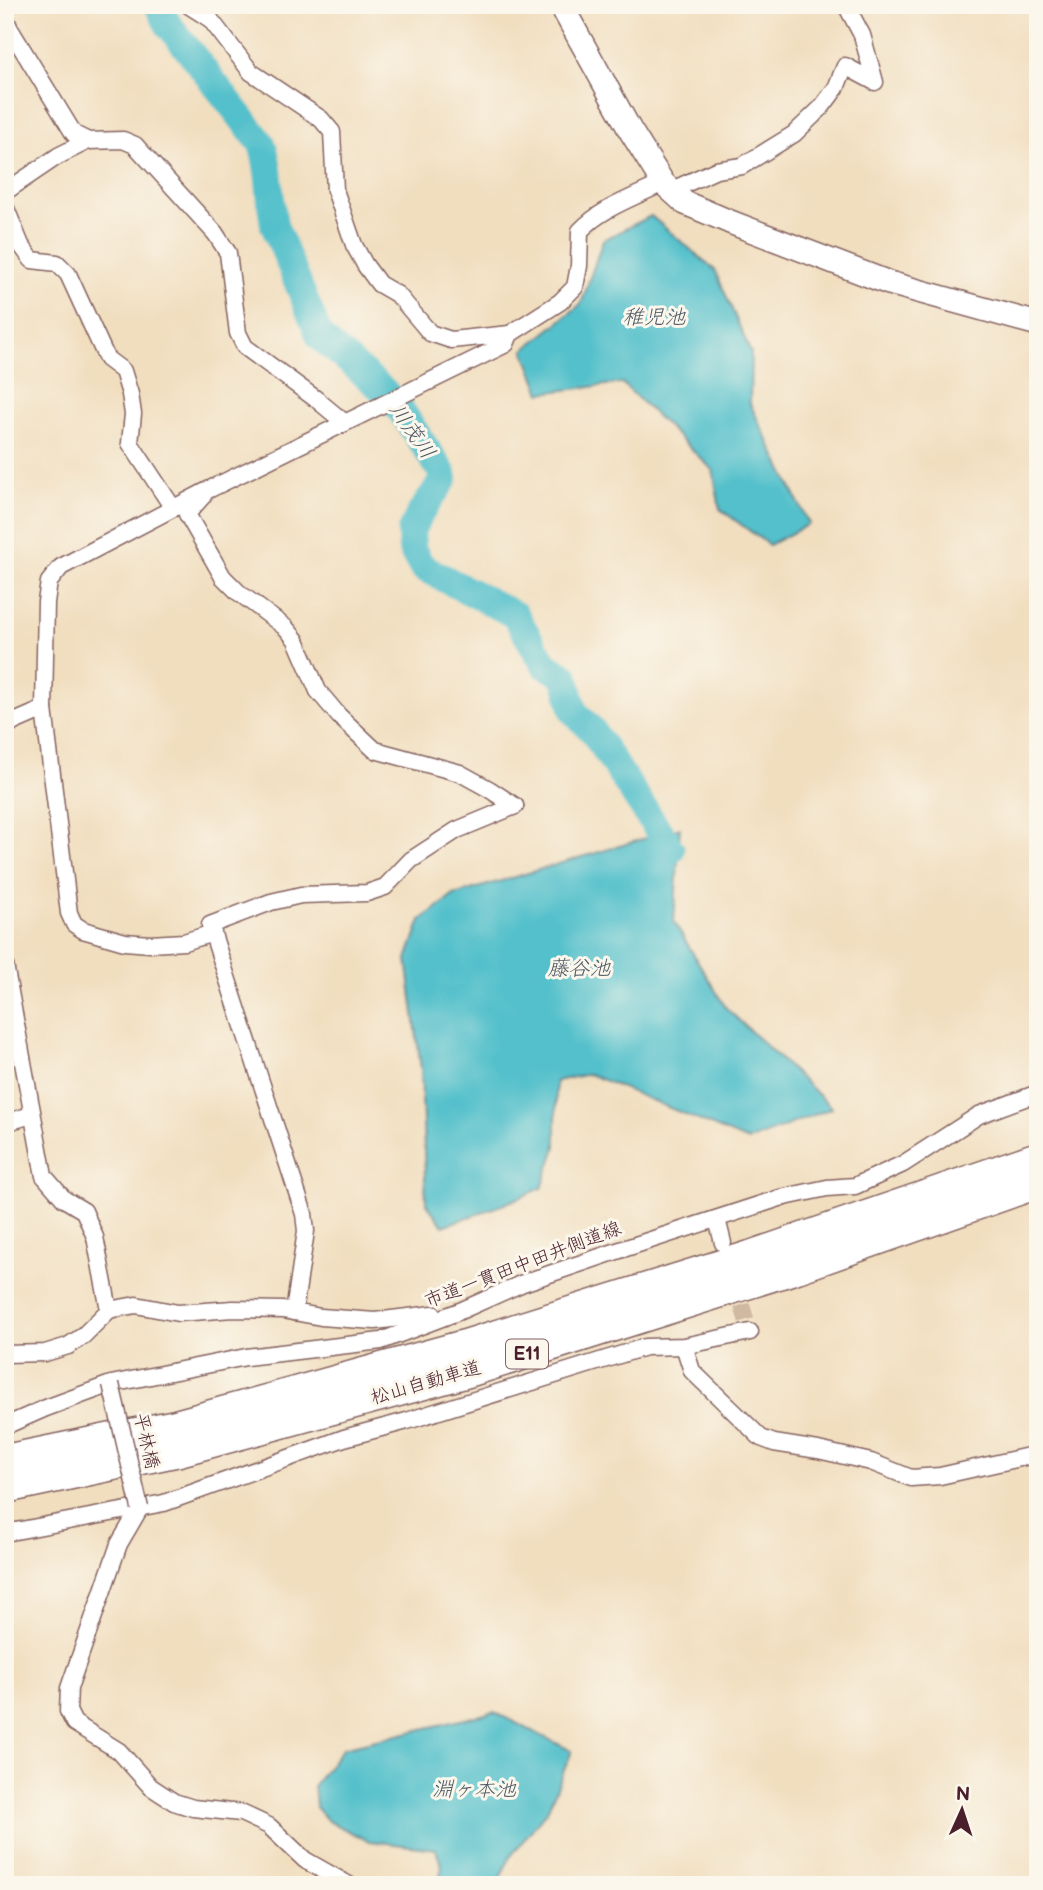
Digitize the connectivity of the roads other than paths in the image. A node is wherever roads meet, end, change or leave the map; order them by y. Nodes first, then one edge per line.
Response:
1 (188, 5) edge
2 (561, 5) edge
3 (846, 5) edge
4 (5, 17) edge
5 (88, 141) junction
6 (666, 187) junction
7 (5, 192) edge
8 (5, 206) edge
9 (1038, 324) edge
10 (510, 334) junction
11 (345, 423) junction
12 (210, 489) junction
13 (173, 508) junction
14 (44, 709) junction
15 (5, 726) edge
16 (213, 933) junction
17 (5, 965) edge
18 (1038, 1093) edge
19 (31, 1115) junction
20 (5, 1123) edge
21 (1038, 1137) edge
22 (1038, 1157) edge
23 (1038, 1183) edge
24 (1038, 1194) edge
25 (717, 1219) junction
26 (723, 1243) dead end
27 (750, 1256) junction
28 (797, 1268) junction
29 (109, 1310) junction
30 (460, 1311) junction
31 (294, 1312) junction
32 (750, 1332) dead end
33 (684, 1346) junction
34 (5, 1354) edge
35 (111, 1384) junction
36 (5, 1426) edge
37 (1038, 1454) edge
38 (5, 1460) edge
39 (5, 1488) edge
40 (140, 1508) junction
41 (5, 1533) edge
42 (349, 1885) edge

1 - 10 street
2 - 6 street
3 - 6 street
4 - 5 street
5 - 7 street
5 - 11 street
6 - 9 street
6 - 10 street
8 - 13 street
10 - 11 street
11 - 12 street
12 - 13 street
12 - 16 street
13 - 14 street
14 - 15 street
14 - 16 street
16 - 31 street
17 - 19 street
18 - 25 street, 市道一貫田中田井側道線
19 - 20 street
19 - 29 street
21 - 27 highway
22 - 27 highway, 松山自動車道 / E11
23 - 28 highway, 松山自動車道 / E11
24 - 28 highway
25 - 26 street
25 - 30 street, 市道一貫田中田井側道線
27 - 38 highway, 松山自動車道 / E11
28 - 39 highway, 松山自動車道 / E11
29 - 31 street
29 - 34 street
30 - 31 street
30 - 35 street, 市道一貫田中田井側道線
32 - 33 street
33 - 37 street
33 - 40 street
35 - 36 street, 市道一貫田中田井側道線
35 - 40 street, 平林橋, bridge
40 - 41 street
40 - 42 street

